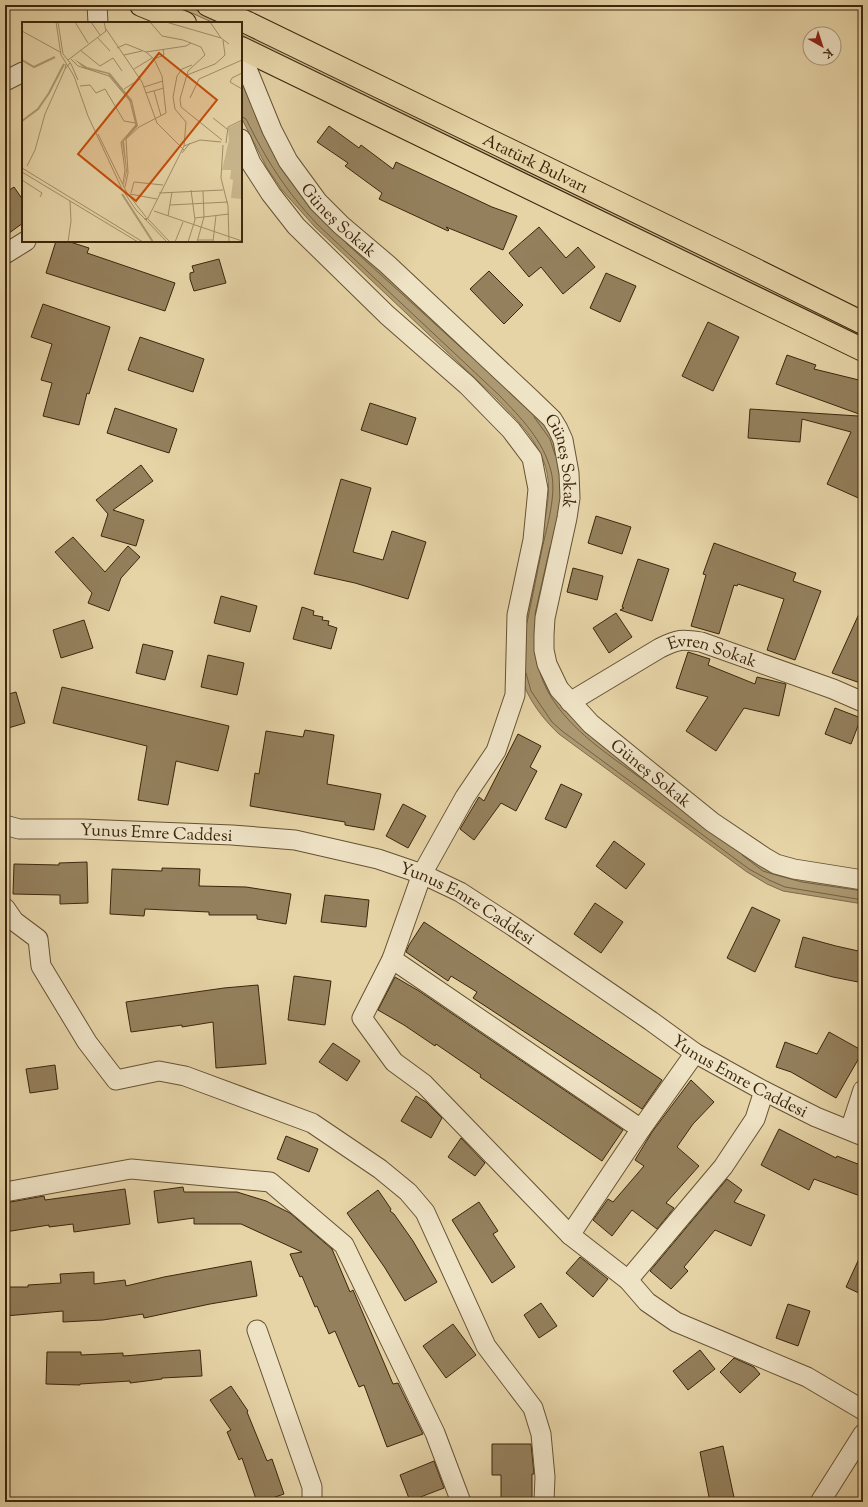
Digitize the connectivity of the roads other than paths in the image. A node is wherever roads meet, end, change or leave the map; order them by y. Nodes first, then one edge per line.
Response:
1 (97, 5) edge
2 (141, 5) edge
3 (208, 5) edge
4 (98, 22) edge
5 (183, 22) edge
6 (242, 48) edge
7 (242, 56) edge
8 (22, 72) edge
9 (5, 81) edge
10 (242, 141) edge
11 (24, 242) edge
12 (5, 254) edge
13 (863, 323) edge
14 (863, 350) edge
15 (570, 702) junction
16 (863, 702) edge
17 (10, 829) edge
18 (422, 874) junction
19 (863, 880) edge
20 (5, 908) edge
21 (392, 959) junction
22 (695, 1053) junction
23 (863, 1090) edge
24 (764, 1091) junction
25 (641, 1129) junction
26 (856, 1133) edge
27 (5, 1192) edge
28 (570, 1235) junction
29 (628, 1280) junction
30 (256, 1330) dead end
31 (863, 1410) edge
32 (863, 1434) edge
33 (312, 1502) edge
34 (461, 1502) edge
35 (544, 1502) edge
36 (820, 1502) edge

1 - 4 street
2 - 5 main road
3 - 13 main road, Atatürk Bulvarı
6 - 14 main road, Atatürk Bulvarı
7 - 15 street, Güneş Sokak
8 - 9 street
10 - 18 street
11 - 12 street
15 - 16 street, Evren Sokak
15 - 19 street, Güneş Sokak
17 - 18 street, Yunus Emre Caddesi
18 - 21 street
18 - 22 street, Yunus Emre Caddesi
20 - 35 street
21 - 25 street
21 - 28 street
22 - 24 street, Yunus Emre Caddesi
22 - 25 street
23 - 26 street
24 - 26 street, Yunus Emre Caddesi
24 - 29 street
25 - 28 street
27 - 34 street
28 - 29 street
29 - 31 street
30 - 33 street
32 - 36 street

